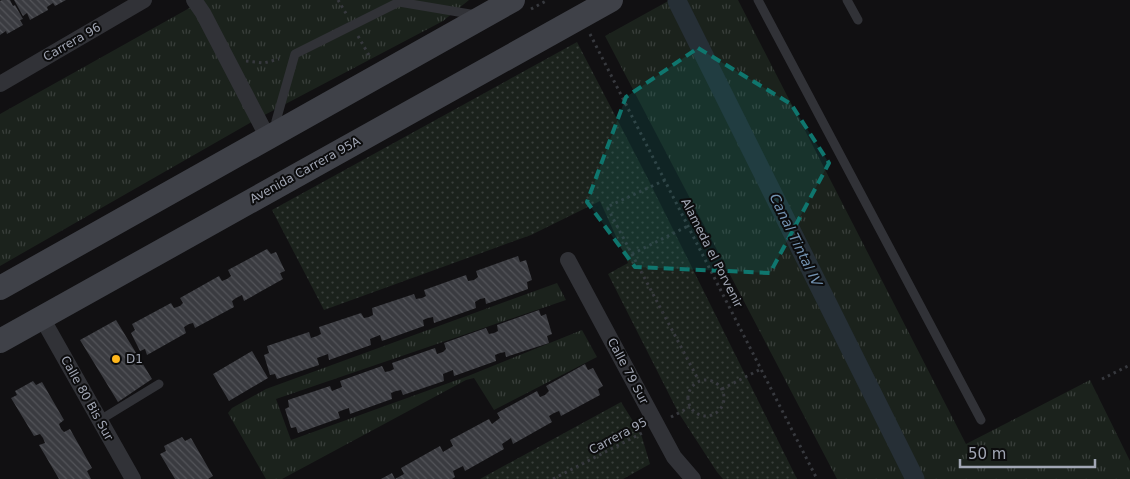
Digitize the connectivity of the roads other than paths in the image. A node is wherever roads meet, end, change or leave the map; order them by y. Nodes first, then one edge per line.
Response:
1 (144, 0) edge
2 (194, 0) edge
3 (513, 0) edge
4 (611, 0) edge
5 (758, 0) edge
6 (847, 0) edge
7 (483, 17) junction
8 (858, 20) dead end
9 (0, 84) edge
10 (271, 135) junction
11 (568, 260) dead end
12 (0, 288) edge
13 (42, 318) junction
14 (0, 341) edge
15 (159, 384) dead end
16 (100, 420) junction
17 (981, 420) dead end
18 (133, 479) edge
19 (693, 479) edge

1 - 9 street, Carrera 96
2 - 10 street
3 - 7 main road
4 - 13 main road, Avenida Carrera 95A
5 - 17 lane
6 - 8 lane
7 - 10 main road
7 - 10 lane
10 - 12 main road
11 - 19 street, Calle 79 Sur
13 - 14 main road, Avenida Carrera 95A
13 - 16 street, Calle 80 Bis Sur
15 - 16 lane
16 - 18 street, Calle 80 Bis Sur

